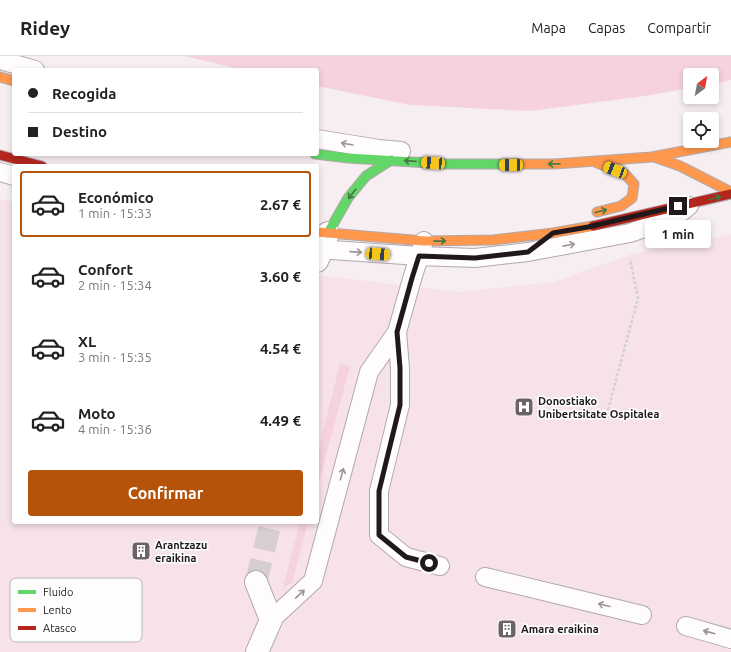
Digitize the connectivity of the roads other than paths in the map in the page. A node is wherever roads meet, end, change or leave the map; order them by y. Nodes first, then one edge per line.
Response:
1 (0, 60) edge
2 (28, 68) edge
3 (0, 77) edge
4 (12, 80) edge
5 (319, 139) edge
6 (731, 142) edge
7 (319, 154) edge
8 (0, 155) edge
9 (652, 156) junction
10 (391, 160) junction
11 (593, 162) junction
12 (34, 164) edge
13 (511, 165) junction
14 (0, 172) edge
15 (12, 175) edge
16 (731, 193) edge
17 (694, 203) junction
18 (585, 215) dead end
19 (572, 221) dead end
20 (553, 233) junction
21 (320, 245) edge
22 (422, 249) junction
23 (528, 252) junction
24 (397, 332) junction
25 (440, 566) dead end
26 (485, 576) dead end
27 (256, 582) tunnel mouth
28 (642, 615) dead end
29 (270, 620) junction
30 (686, 626) dead end
31 (731, 639) edge
32 (257, 652) edge

1 - 2 lane
3 - 4 main road
13 -> 5 lane
6 - 9 main road
7 - 10 main road
8 - 12 main road
9 - 11 main road
9 - 16 main road
13 -> 10 main road
10 -> 21 main road
11 -> 13 main road
18 -> 11 main road
14 - 15 lane
17 -> 16 main road
17 - 20 main road
23 -> 17 lane
19 - 20 main road
22 -> 20 main road
20 - 23 lane
21 -> 22 lane
22 - 23 lane
22 - 24 lane
24 - 25 lane
29 -> 24 lane
28 -> 26 lane
27 - 29 street
29 - 32 street
31 -> 30 lane

